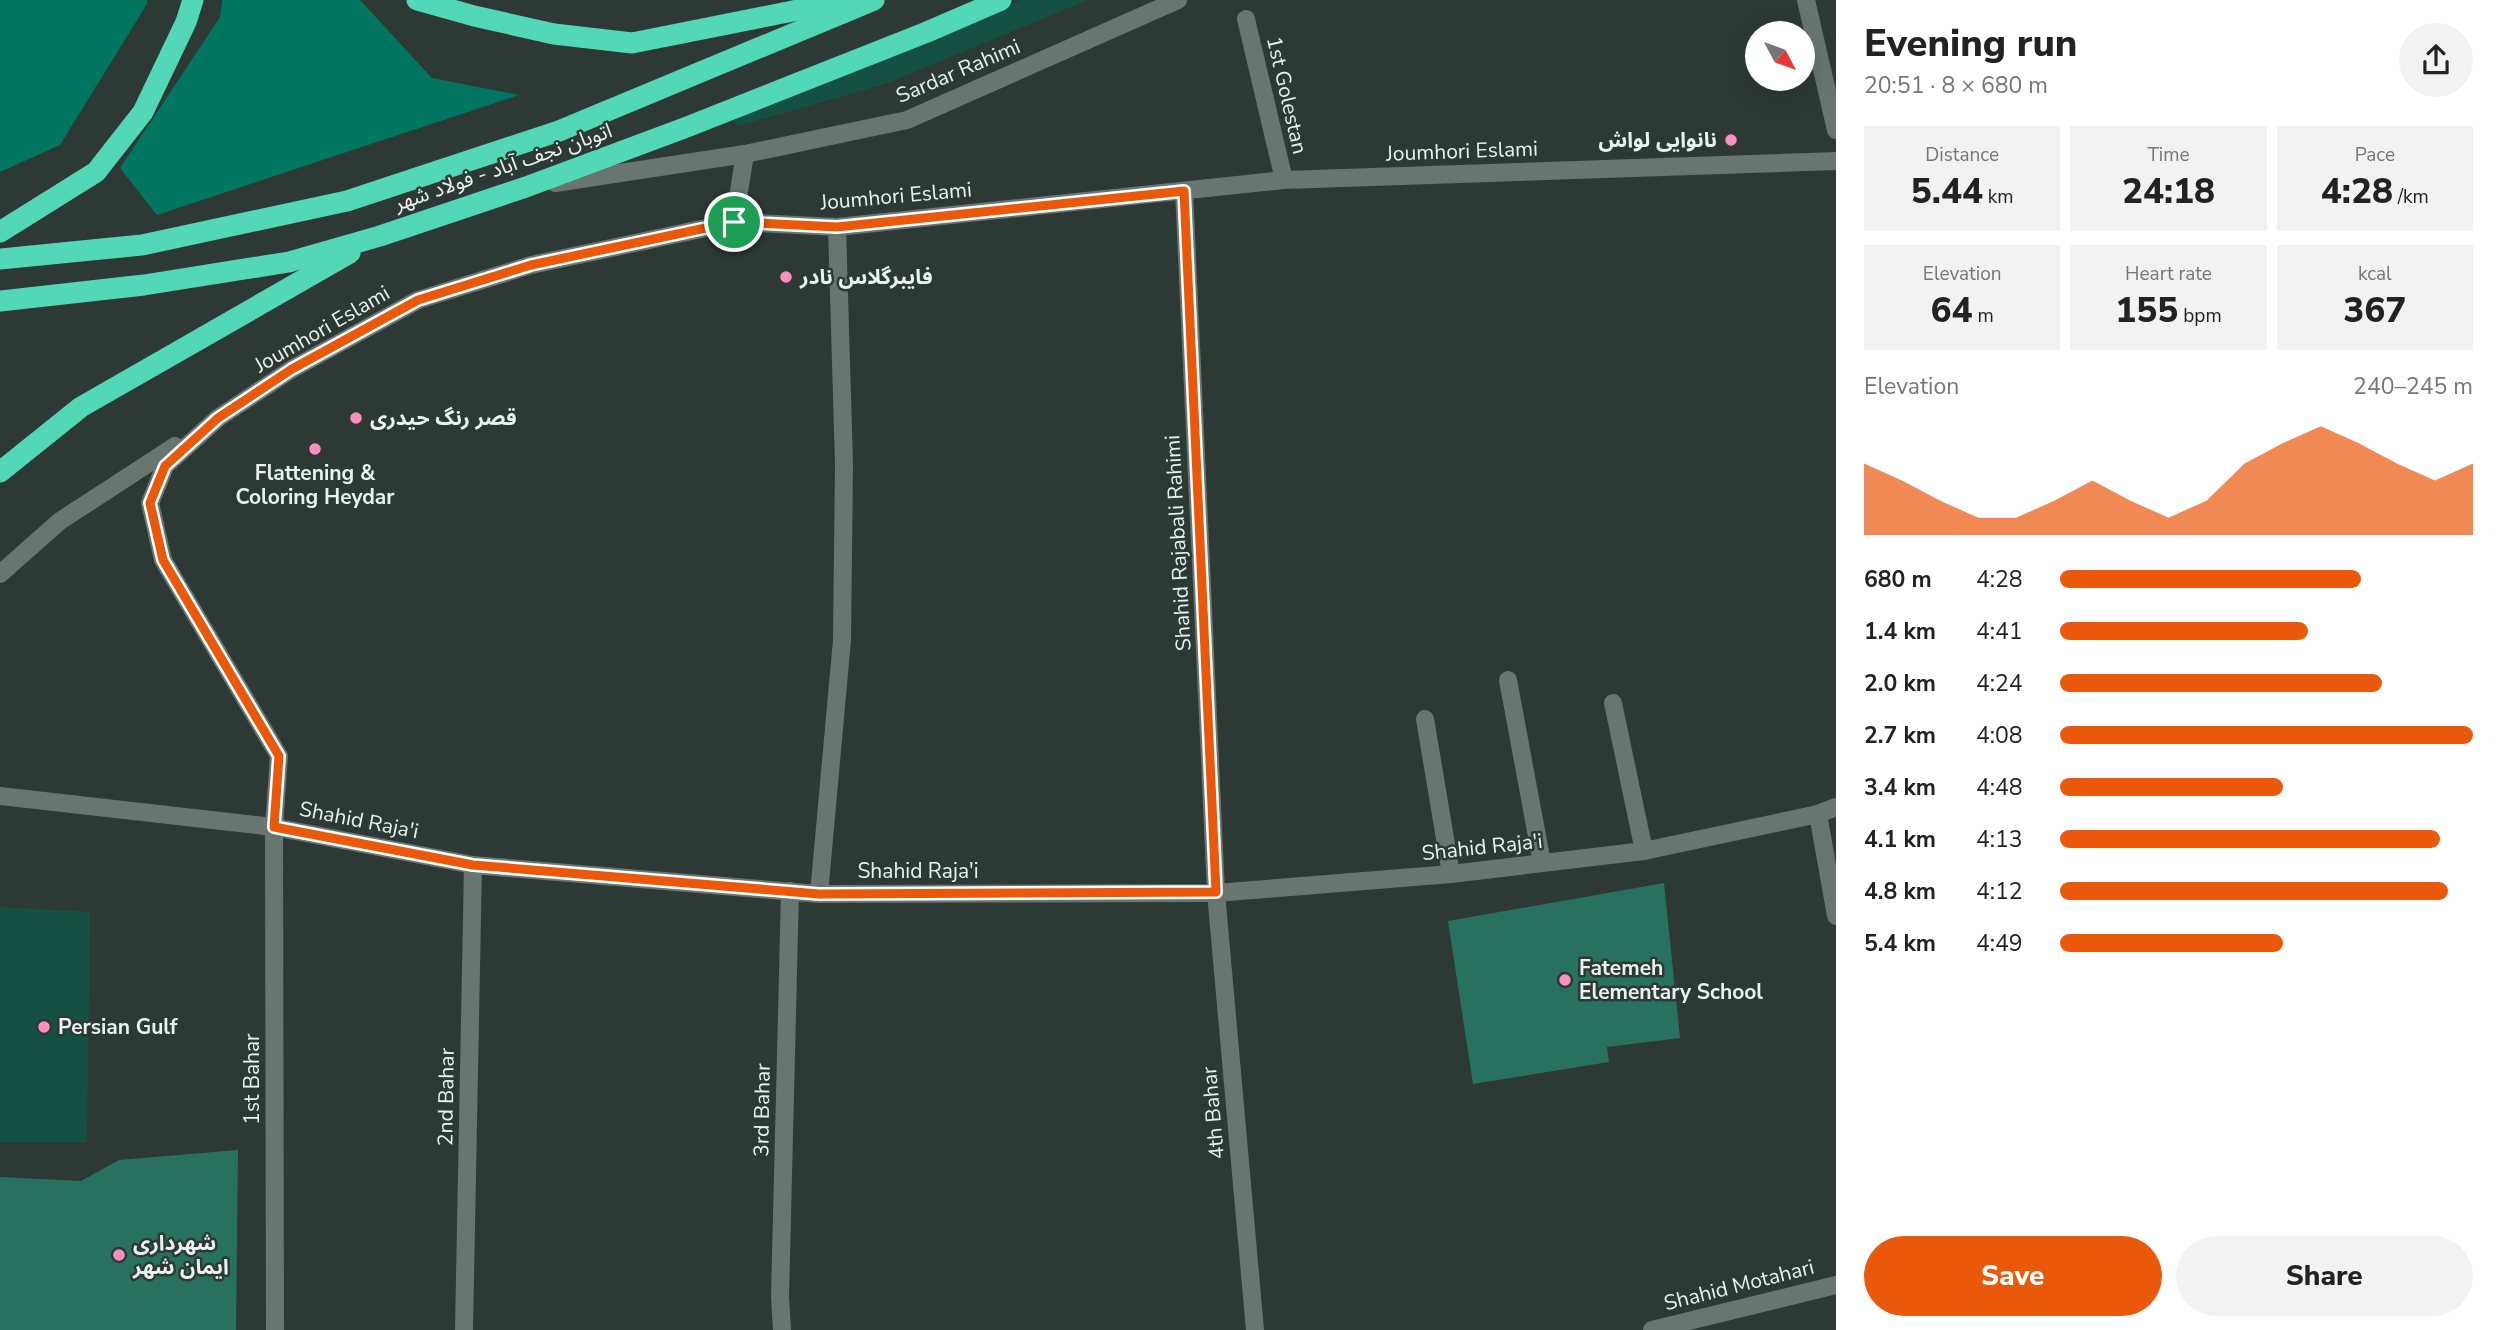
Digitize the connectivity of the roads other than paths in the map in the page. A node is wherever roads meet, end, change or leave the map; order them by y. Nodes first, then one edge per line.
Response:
1 (193, 0) edge
2 (417, 0) edge
3 (848, 0) edge
4 (874, 0) edge
5 (1001, 0) edge
6 (1178, 0) edge
7 (1806, 0) edge
8 (1246, 19) dead end
9 (1836, 130) edge
10 (745, 154) junction
11 (1836, 161) edge
12 (1283, 180) junction
13 (526, 187) junction
14 (1184, 191) junction
15 (734, 222) junction
16 (837, 227) junction
17 (0, 233) edge
18 (380, 236) junction
19 (0, 260) edge
20 (0, 301) edge
21 (218, 418) junction
22 (0, 472) edge
23 (0, 574) edge
24 (1508, 680) dead end
25 (1613, 703) dead end
26 (1425, 719) dead end
27 (0, 796) edge
28 (1836, 807) edge
29 (1818, 814) junction
30 (274, 827) junction
31 (1644, 851) junction
32 (1542, 863) junction
33 (473, 865) junction
34 (1451, 874) junction
35 (790, 891) junction
36 (1216, 892) junction
37 (819, 894) junction
38 (1836, 916) edge
39 (1836, 1285) edge
40 (275, 1330) edge
41 (464, 1330) edge
42 (782, 1330) edge
43 (1255, 1330) edge
44 (1652, 1330) edge

1 - 17 highway
2 - 3 highway
4 - 19 highway, اتوبان نجف آباد - فولاد شهر
5 - 13 highway, اتوبان نجف آباد - فولاد شهر
6 - 10 street, Sardar Rahimi
7 - 9 street
8 - 12 street, 1st Golestan
10 - 13 street, Sardar Rahimi
10 - 15 street
11 - 12 street, Joumhori Eslami
12 - 14 street, Joumhori Eslami
13 - 18 highway, اتوبان نجف آباد - فولاد شهر
14 - 16 street, Joumhori Eslami
14 - 36 street, Shahid Rajabali Rahimi
15 - 16 street, Joumhori Eslami
15 - 21 street, Joumhori Eslami
16 - 37 street
18 - 20 highway, اتوبان نجف آباد - فولاد شهر
18 - 22 highway
21 - 23 street
21 - 30 street, Joumhori Eslami
24 - 32 street
25 - 31 street
26 - 34 street
27 - 30 street, Shahid Raja'i
28 - 29 street, Shahid Raja'i
29 - 31 street, Shahid Raja'i
29 - 38 street
30 - 33 street, Shahid Raja'i
30 - 40 street, 1st Bahar
31 - 32 street, Shahid Raja'i
32 - 34 street, Shahid Raja'i
33 - 35 street, Shahid Raja'i
33 - 41 street, 2nd Bahar
34 - 36 street, Shahid Raja'i
35 - 37 street, Shahid Raja'i
35 - 42 street, 3rd Bahar
36 - 37 street, Shahid Raja'i
36 - 43 street, 4th Bahar
39 - 44 street, Shahid Motahari

